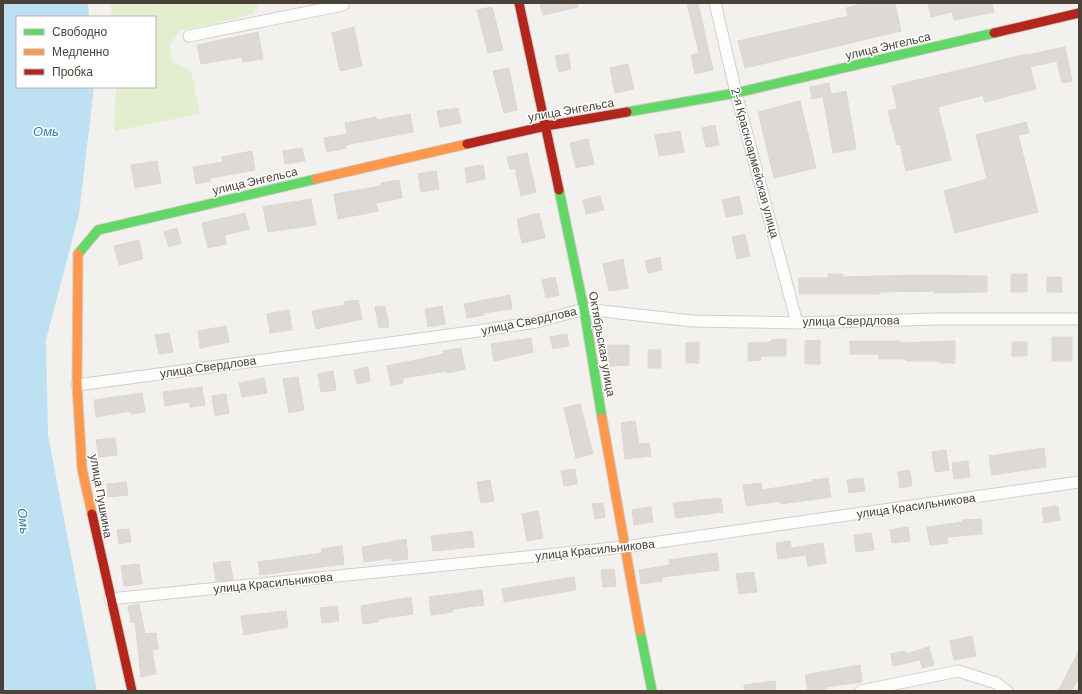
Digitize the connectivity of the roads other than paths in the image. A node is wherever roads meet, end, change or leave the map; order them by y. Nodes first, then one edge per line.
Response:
1 (343, 3) edge
2 (519, 3) edge
3 (715, 3) edge
4 (1079, 13) edge
5 (189, 36) dead end
6 (736, 93) junction
7 (546, 126) junction
8 (78, 253) joint
9 (584, 309) junction
10 (1079, 318) edge
11 (797, 323) junction
12 (77, 385) junction
13 (1079, 482) edge
14 (624, 548) junction
15 (110, 599) junction
16 (132, 691) edge
17 (652, 691) edge
18 (861, 691) edge
19 (1007, 691) edge

1 - 5 street
2 - 7 street, Октябрьская улица
3 - 6 street, 2-я Красноармейская улица
4 - 6 street, улица Энгельса
6 - 7 street, улица Энгельса
6 - 11 street, 2-я Красноармейская улица
7 - 8 street, улица Энгельса
7 - 9 street, Октябрьская улица
8 - 12 street, улица Пушкина
9 - 11 street, улица Свердлова
9 - 12 street, улица Свердлова
9 - 14 street, Октябрьская улица
10 - 11 street, улица Свердлова
12 - 15 street, улица Пушкина
13 - 14 street, улица Красильникова
14 - 15 street, улица Красильникова
14 - 17 street, Октябрьская улица
15 - 16 street, улица Пушкина
18 - 19 street

